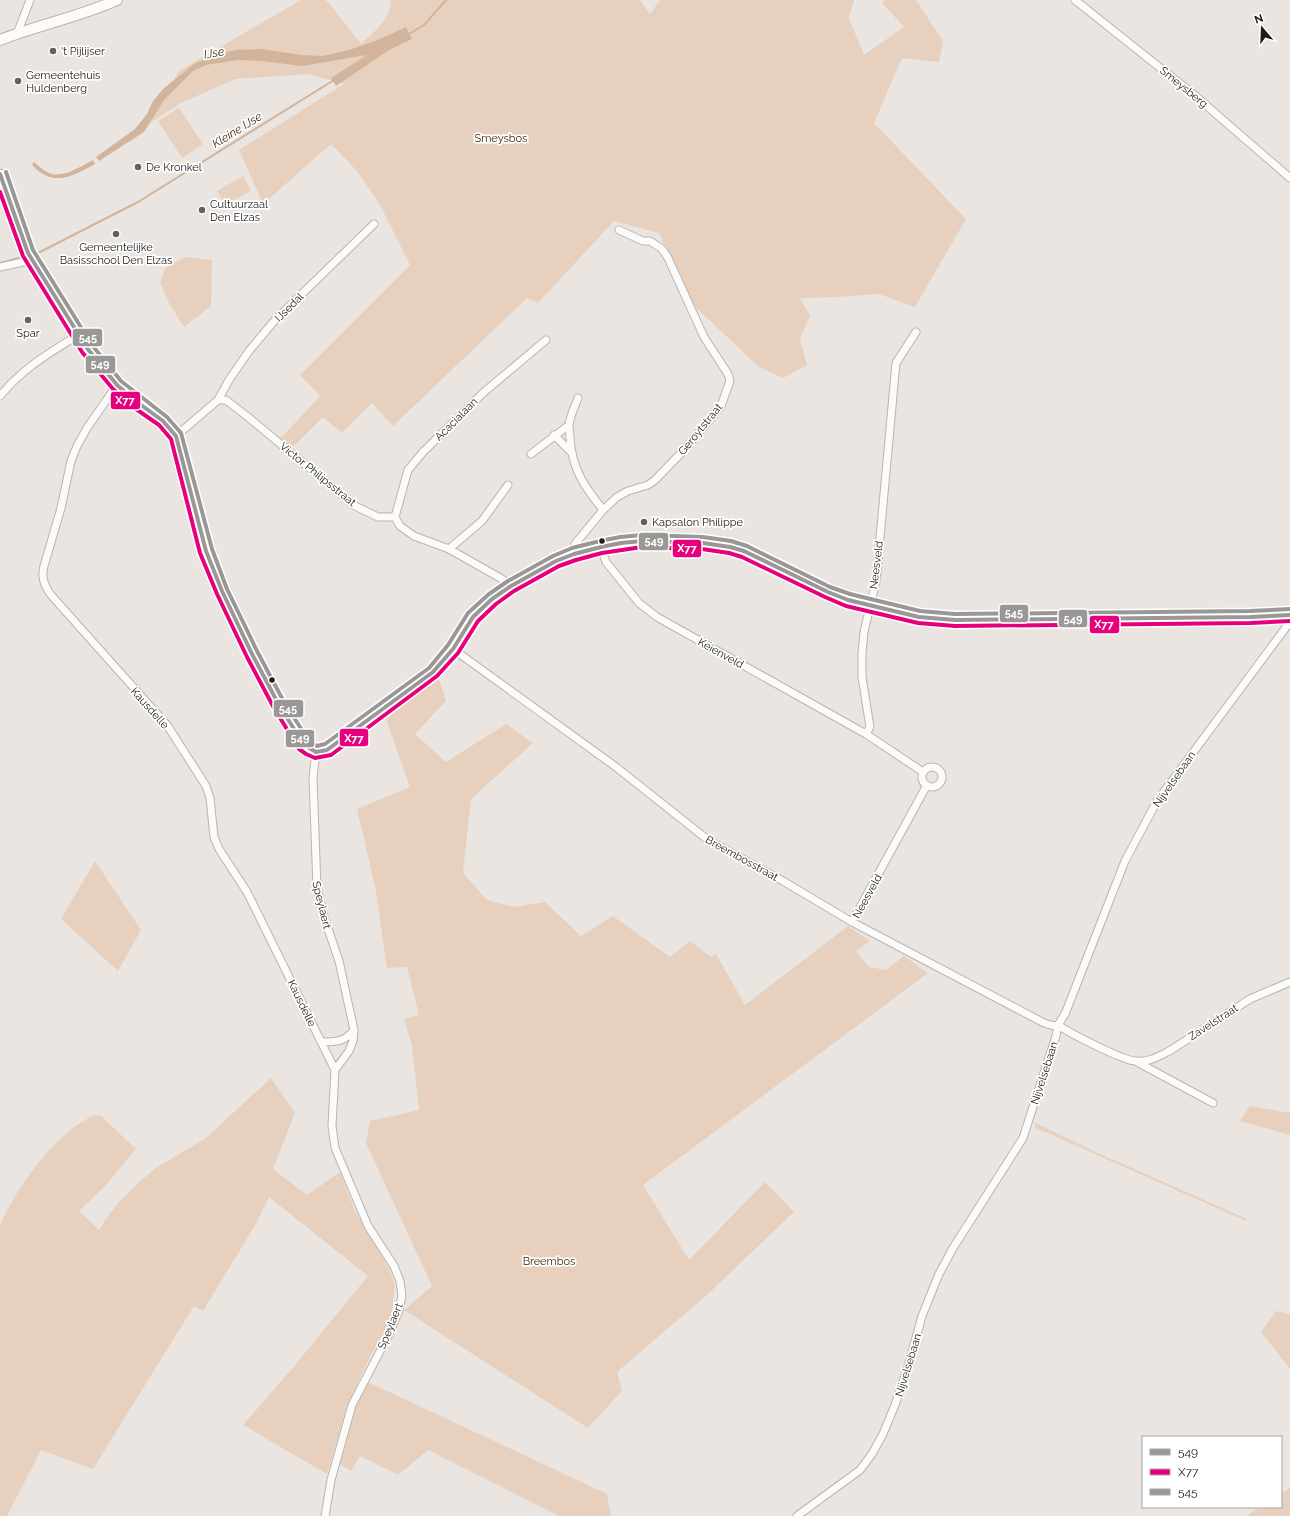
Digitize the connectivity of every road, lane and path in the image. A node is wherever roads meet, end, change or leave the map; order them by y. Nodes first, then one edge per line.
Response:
1 (30, 0) edge
2 (117, 0) edge
3 (1075, 0) edge
4 (16, 34) junction
5 (0, 40) edge
6 (0, 174) edge
7 (1290, 178) edge
8 (374, 224) dead end
9 (619, 230) dead end
10 (30, 257) junction
11 (0, 267) edge
12 (916, 332) dead end
13 (78, 335) junction
14 (546, 340) dead end
15 (117, 385) junction
16 (0, 396) edge
17 (578, 398) dead end
18 (218, 400) junction
19 (569, 425) junction
20 (176, 436) junction
21 (554, 436) junction
22 (570, 452) junction
23 (531, 454) dead end
24 (508, 485) dead end
25 (603, 510) junction
26 (396, 517) junction
27 (601, 547) junction
28 (450, 549) junction
29 (574, 554) junction
30 (511, 586) junction
31 (870, 607) junction
32 (1290, 615) edge
33 (1290, 622) edge
34 (453, 649) junction
35 (866, 734) junction
36 (316, 752) junction
37 (923, 772) junction
38 (927, 785) junction
39 (852, 922) junction
40 (1290, 982) edge
41 (1058, 1025) junction
42 (354, 1030) junction
43 (321, 1042) junction
44 (1137, 1062) junction
45 (335, 1070) junction
46 (1213, 1103) dead end
47 (326, 1516) edge
48 (797, 1516) edge

1 - 4 street
2 - 4 main road
3 - 7 street, Smeysberg
4 - 5 main road
6 - 10 street
8 - 18 street, IJsedal
9 - 25 street, Geroytstraat
10 - 11 street
10 - 13 street
12 - 31 street, Neesveld
13 - 15 street
13 - 16 street
14 - 26 street, Acacialaan
15 - 20 street
15 - 43 street, Kausdelle
17 - 19 street
18 - 20 street
18 - 26 street, Victor Philipsstraat
19 - 21 street
19 - 22 street
20 - 36 street
21 - 22 street
21 - 23 street
22 - 25 street
24 - 28 street
25 - 29 street, Geroytstraat
26 - 28 street
27 - 29 street
27 - 31 street
27 - 35 street, Keienveld
28 - 30 street
29 - 30 street
30 - 34 street
31 - 32 street
31 - 35 street, Neesveld
33 - 41 street, Nijvelsebaan
34 - 36 street
34 - 39 street, Breembosstraat
35 - 37 street
36 - 42 street, Speylaert
37 - 38 street
37 - 38 street
38 - 39 street, Neesveld
39 - 41 street, Breembosstraat
40 - 44 street, Zavelstraat
41 - 44 street
41 - 48 street, Nijvelsebaan
42 - 43 street
42 - 45 street, Speylaert
43 - 45 street, Speylaert
44 - 46 street
45 - 47 street, Speylaert

